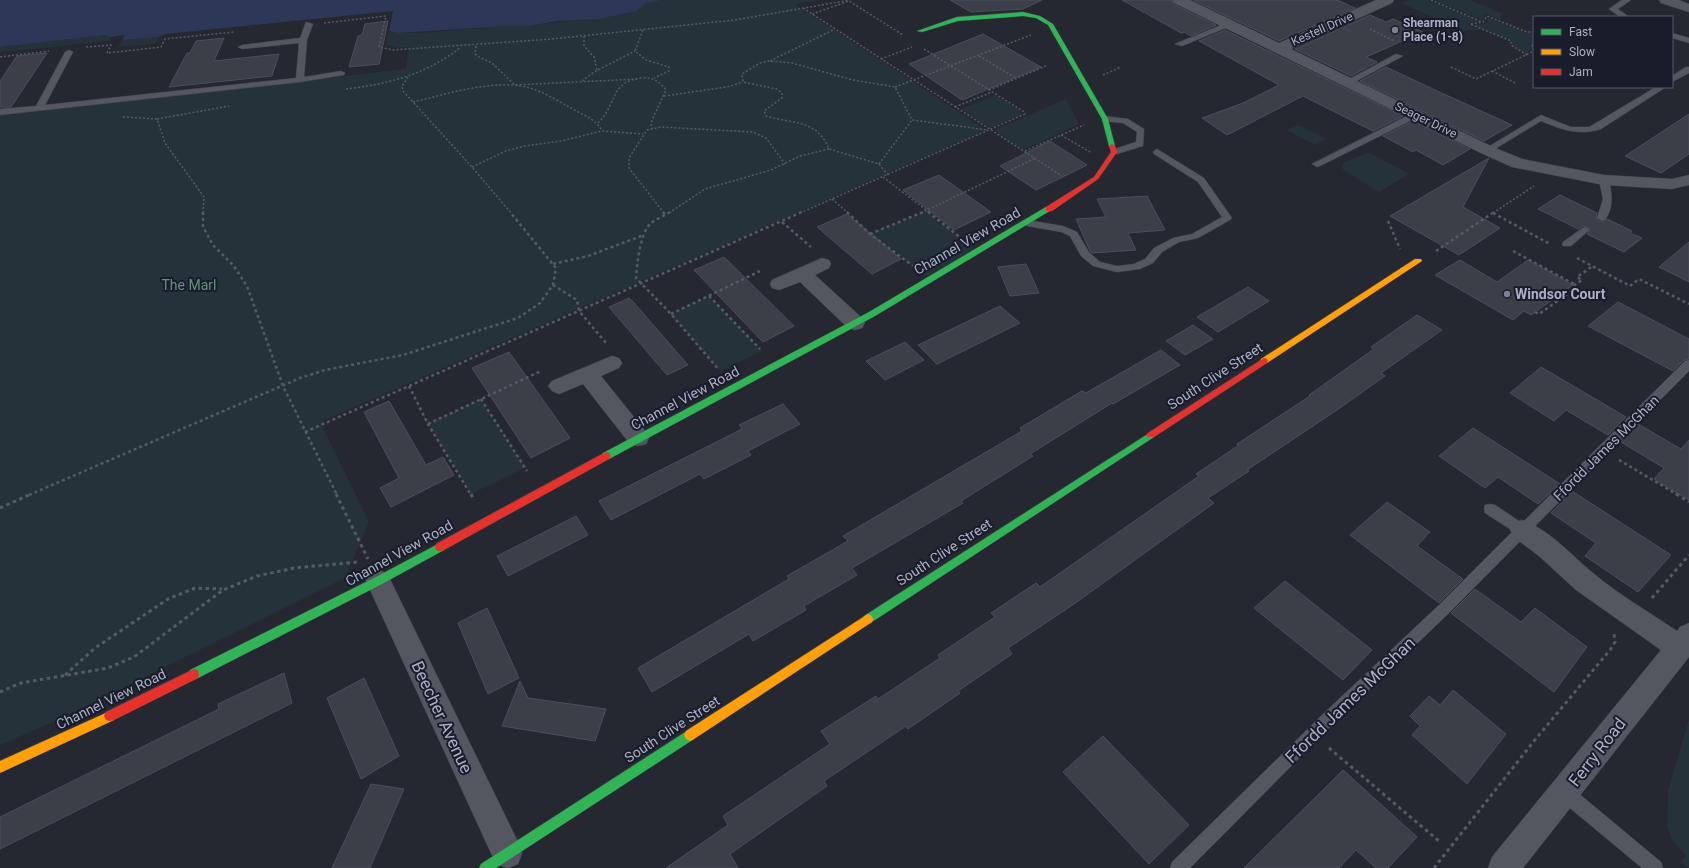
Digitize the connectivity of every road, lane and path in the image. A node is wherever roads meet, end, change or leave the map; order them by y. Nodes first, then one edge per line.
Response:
1 (850, 0) edge
2 (1179, 0) edge
3 (1387, 0) edge
4 (1431, 0) edge
5 (1627, 0) edge
6 (1666, 0) edge
7 (802, 8) junction
8 (1689, 8) edge
9 (1623, 16) edge
10 (1346, 18) junction
11 (1483, 22) junction
12 (323, 23) dead end
13 (309, 24) dead end
14 (1229, 24) junction
15 (835, 29) junction
16 (643, 30) junction
17 (920, 31) dead end
18 (236, 32) dead end
19 (1533, 32) edge
20 (1033, 35) dead end
21 (1673, 35) edge
22 (584, 36) junction
23 (303, 40) junction
24 (1689, 41) edge
25 (1179, 44) dead end
26 (1399, 44) dead end
27 (918, 45) dead end
28 (476, 46) junction
29 (242, 47) dead end
30 (80, 48) dead end
31 (1280, 49) junction
32 (56, 50) dead end
33 (635, 51) junction
34 (69, 52) dead end
35 (1533, 52) edge
36 (1527, 55) junction
37 (0, 56) edge
38 (979, 56) junction
39 (1400, 56) dead end
40 (881, 59) junction
41 (1045, 59) dead end
42 (769, 61) junction
43 (1451, 67) dead end
44 (1689, 69) edge
45 (597, 70) junction
46 (1492, 71) junction
47 (341, 73) dead end
48 (408, 77) dead end
49 (654, 78) junction
50 (1016, 78) junction
51 (638, 79) junction
52 (1673, 79) edge
53 (300, 80) junction
54 (914, 80) junction
55 (581, 81) junction
56 (743, 82) junction
57 (1348, 82) junction
58 (1515, 83) dead end
59 (515, 85) junction
60 (895, 87) junction
61 (1660, 88) edge
62 (989, 90) dead end
63 (992, 92) dead end
64 (664, 96) junction
65 (413, 102) junction
66 (955, 107) junction
67 (39, 108) junction
68 (0, 112) edge
69 (1027, 113) dead end
70 (1415, 115) junction
71 (115, 117) dead end
72 (1105, 119) junction
73 (912, 120) junction
74 (598, 124) junction
75 (1084, 125) dead end
76 (653, 128) junction
77 (989, 130) junction
78 (602, 131) junction
79 (644, 134) junction
80 (1061, 135) junction
81 (829, 149) junction
82 (1487, 150) junction
83 (1024, 152) junction
84 (1114, 152) junction
85 (1157, 152) dead end
86 (1034, 159) junction
87 (1107, 162) junction
88 (785, 164) junction
89 (879, 164) junction
90 (1317, 164) dead end
91 (472, 167) junction
92 (1557, 171) junction
93 (888, 174) junction
94 (882, 177) junction
95 (1604, 180) junction
96 (1689, 180) edge
97 (1081, 189) junction
98 (832, 199) junction
99 (927, 211) junction
100 (1493, 213) junction
101 (665, 215) junction
102 (1602, 218) dead end
103 (1388, 221) dead end
104 (782, 222) junction
105 (1027, 223) junction
106 (1584, 230) dead end
107 (870, 234) junction
108 (644, 235) junction
109 (1567, 244) dead end
110 (1552, 245) dead end
111 (811, 247) junction
112 (804, 250) dead end
113 (1400, 250) dead end
114 (1513, 251) dead end
115 (978, 252) junction
116 (1572, 256) dead end
117 (1418, 261) joint
118 (553, 264) junction
119 (822, 264) joint
120 (1593, 266) junction
121 (761, 271) dead end
122 (803, 274) junction
123 (930, 278) junction
124 (642, 283) junction
125 (779, 284) dead end
126 (552, 285) junction
127 (1575, 285) junction
128 (709, 296) junction
129 (1689, 304) edge
130 (579, 311) junction
131 (1535, 312) dead end
132 (671, 314) junction
133 (855, 323) junction
134 (605, 342) junction
135 (598, 345) dead end
136 (612, 362) joint
137 (1689, 364) edge
138 (776, 366) junction
139 (548, 368) dead end
140 (587, 374) junction
141 (282, 386) junction
142 (409, 386) junction
143 (559, 386) dead end
144 (735, 388) junction
145 (481, 399) junction
146 (428, 424) junction
147 (305, 432) junction
148 (638, 438) junction
149 (1604, 451) junction
150 (540, 491) junction
151 (1689, 502) edge
152 (0, 508) edge
153 (1490, 509) dead end
154 (487, 520) junction
155 (1522, 530) junction
156 (1689, 555) edge
157 (378, 582) junction
158 (223, 590) junction
159 (1649, 599) dead end
160 (1611, 628) dead end
161 (1684, 641) edge
162 (65, 675) junction
163 (0, 692) edge
164 (1313, 734) junction
165 (0, 767) edge
166 (1565, 793) junction
167 (1440, 842) dead end
168 (496, 860) edge
169 (1178, 868) edge
170 (1434, 868) edge
171 (1503, 868) edge
172 (1655, 868) edge

1 - 7 path
2 - 14 street, Seager Drive
3 - 10 street, Kestell Drive
4 - 11 path
5 - 9 lane
6 - 8 street
7 - 15 path
7 - 16 path
10 - 26 path
10 - 31 street, Kestell Drive
11 - 19 path
11 - 36 path
12 - 28 path
13 - 23 lane
14 - 25 lane
14 - 31 street, Seager Drive
15 - 40 path
15 - 42 path
16 - 22 path
16 - 33 path
17 - 72 street
18 - 30 path
20 - 38 path
21 - 24 lane
22 - 28 path
22 - 45 path
23 - 29 lane
23 - 53 lane
27 - 40 path
28 - 59 path
31 - 57 street, Seager Drive
32 - 37 path
33 - 45 path
33 - 49 path
34 - 67 lane
35 - 36 path
36 - 46 path
38 - 50 path
38 - 54 path
39 - 57 lane
40 - 54 path
41 - 50 path
42 - 56 path
42 - 60 path
43 - 46 path
44 - 52 lane
45 - 55 path
46 - 58 path
47 - 53 lane
48 - 65 path
49 - 51 path
49 - 64 path
50 - 62 path
51 - 55 path
51 - 74 path
53 - 67 lane
54 - 60 path
54 - 66 path
55 - 59 path
56 - 64 path
56 - 81 path
57 - 70 street, Seager Drive
59 - 65 path
59 - 74 path
60 - 73 path
61 - 82 lane
63 - 66 path
64 - 76 path
65 - 91 path
66 - 77 path
67 - 68 lane
69 - 77 path
70 - 82 street, Seager Drive
70 - 90 lane
71 - 141 path
72 - 84 street
72 - 84 lane
73 - 77 path
73 - 89 path
74 - 78 path
75 - 80 path
76 - 79 path
76 - 88 path
77 - 83 path
77 - 93 path
78 - 79 path
78 - 91 path
79 - 101 path
80 - 83 path
80 - 87 path
81 - 88 path
81 - 89 path
82 - 92 street, Seager Drive
83 - 86 path
84 - 87 street, Channel View Road
85 - 105 lane
86 - 97 path
86 - 99 path
87 - 97 street, Channel View Road
88 - 101 path
89 - 93 path
91 - 118 path
92 - 95 street, Seager Drive
92 - 100 path
93 - 94 path
94 - 98 path
94 - 99 path
95 - 96 street, Seager Drive
95 - 102 lane
97 - 105 street, Channel View Road
98 - 104 path
98 - 107 path
99 - 107 path
99 - 115 path
100 - 110 path
100 - 117 path
101 - 108 path
103 - 113 path
104 - 111 path
104 - 124 path
105 - 115 street, Channel View Road
106 - 109 lane
107 - 123 path
108 - 118 path
108 - 124 path
111 - 112 path
111 - 119 path
114 - 127 path
115 - 123 street, Channel View Road
116 - 120 path
117 - 168 street, South Clive Street
118 - 126 path
119 - 122 street
120 - 127 path
120 - 129 path
121 - 128 path
122 - 125 street
122 - 133 street
123 - 133 street, Channel View Road
124 - 130 path
124 - 132 path
126 - 130 path
126 - 141 path
127 - 131 path
128 - 132 path
128 - 138 path
130 - 134 path
130 - 142 path
132 - 144 path
133 - 138 street, Channel View Road
134 - 135 path
134 - 136 path
136 - 140 street
137 - 149 lane, Ffordd James McGhan
138 - 144 street, Channel View Road
139 - 145 path
140 - 143 street
140 - 148 street
141 - 147 path
141 - 152 path
142 - 146 path
142 - 147 path
144 - 148 street, Channel View Road
145 - 146 path
145 - 150 path
146 - 154 path
147 - 158 path
148 - 150 street, Channel View Road
149 - 151 path
149 - 155 lane, Ffordd James McGhan
150 - 154 street, Channel View Road
153 - 155 lane
154 - 157 street, Channel View Road
155 - 161 street
155 - 164 lane, Ffordd James McGhan
156 - 159 path
157 - 165 street, Channel View Road
157 - 168 street, Beecher Avenue
158 - 162 path
158 - 162 path
160 - 170 path
161 - 166 street, Ferry Road
162 - 163 path
164 - 167 path
164 - 169 lane, Ffordd James McGhan
166 - 171 street, Ferry Road
166 - 172 lane

